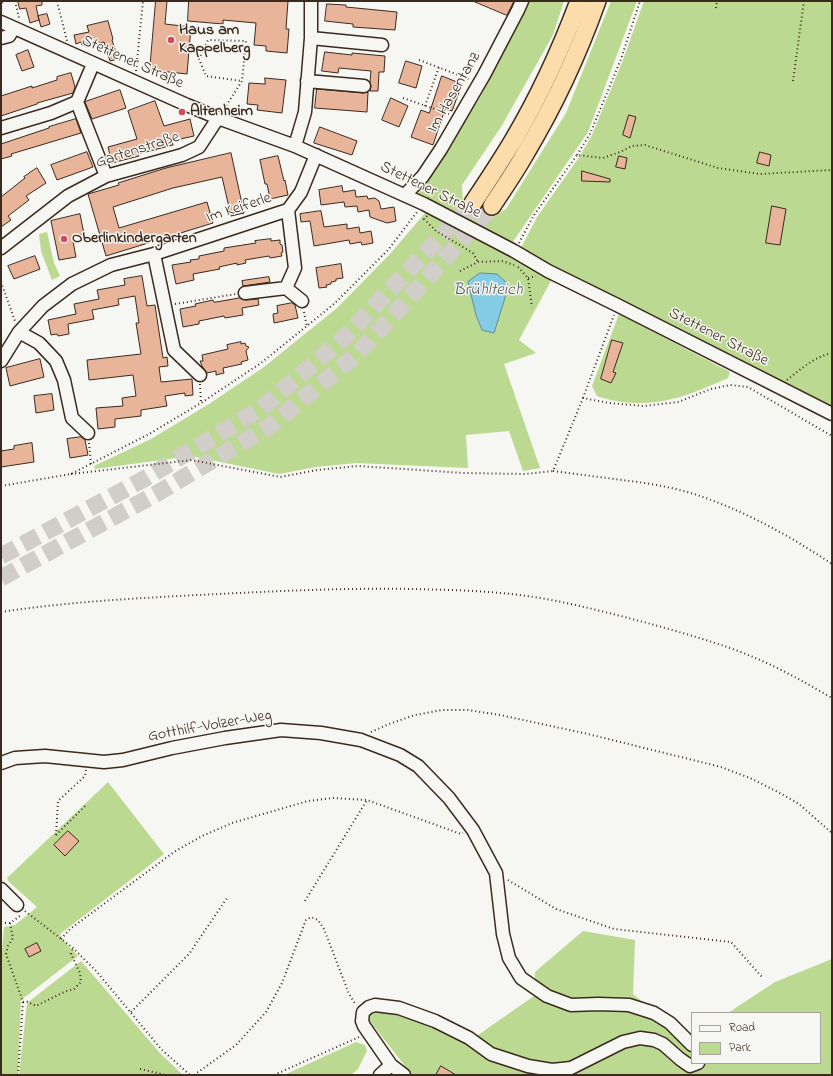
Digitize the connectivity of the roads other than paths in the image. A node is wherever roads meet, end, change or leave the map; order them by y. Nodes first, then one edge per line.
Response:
1 (311, 1) edge
2 (522, 1) edge
3 (579, 1) edge
4 (596, 1) edge
5 (1, 22) edge
6 (18, 29) junction
7 (1, 38) edge
8 (311, 38) junction
9 (382, 45) dead end
10 (93, 64) junction
11 (307, 81) junction
12 (364, 86) dead end
13 (77, 102) junction
14 (218, 118) junction
15 (1, 128) edge
16 (295, 146) junction
17 (316, 155) junction
18 (106, 176) junction
19 (405, 195) junction
20 (473, 203) tunnel mouth
21 (492, 206) tunnel mouth
22 (288, 210) junction
23 (1, 248) edge
24 (154, 254) junction
25 (286, 288) junction
26 (245, 293) road end
27 (302, 301) road end
28 (19, 332) junction
29 (1, 361) edge
30 (200, 375) road end
31 (832, 414) edge
32 (88, 433) dead end
33 (1, 763) edge
34 (1, 890) edge
35 (18, 905) road end
36 (691, 1044) edge
37 (695, 1064) edge
38 (391, 1065) junction
39 (380, 1075) edge
40 (404, 1075) edge

1 - 8 street
2 - 19 street, Im Hasentanz
3 - 20 highway
4 - 21 highway
5 - 6 street, Stettener Straße
6 - 7 street
6 - 10 street, Stettener Straße
8 - 9 street
8 - 11 street
10 - 13 street
10 - 14 street, Stettener Straße
11 - 12 street
11 - 16 street
13 - 15 street
13 - 18 street
14 - 16 street, Stettener Straße
14 - 18 street, Gartenstraße
16 - 17 street, Stettener Straße
17 - 19 street, Stettener Straße
17 - 22 street, Im Keiferle
18 - 23 street, Gartenstraße
19 - 31 street, Stettener Straße
22 - 24 street, Im Keiferle
22 - 25 street, Im Keiferle
24 - 28 street, Im Keiferle
24 - 30 street
25 - 26 street
25 - 27 street
28 - 29 street, Im Keiferle
28 - 32 street
33 - 36 street, Gotthilf-Volzer-Weg
34 - 35 street
37 - 38 street
38 - 39 street
38 - 40 street

